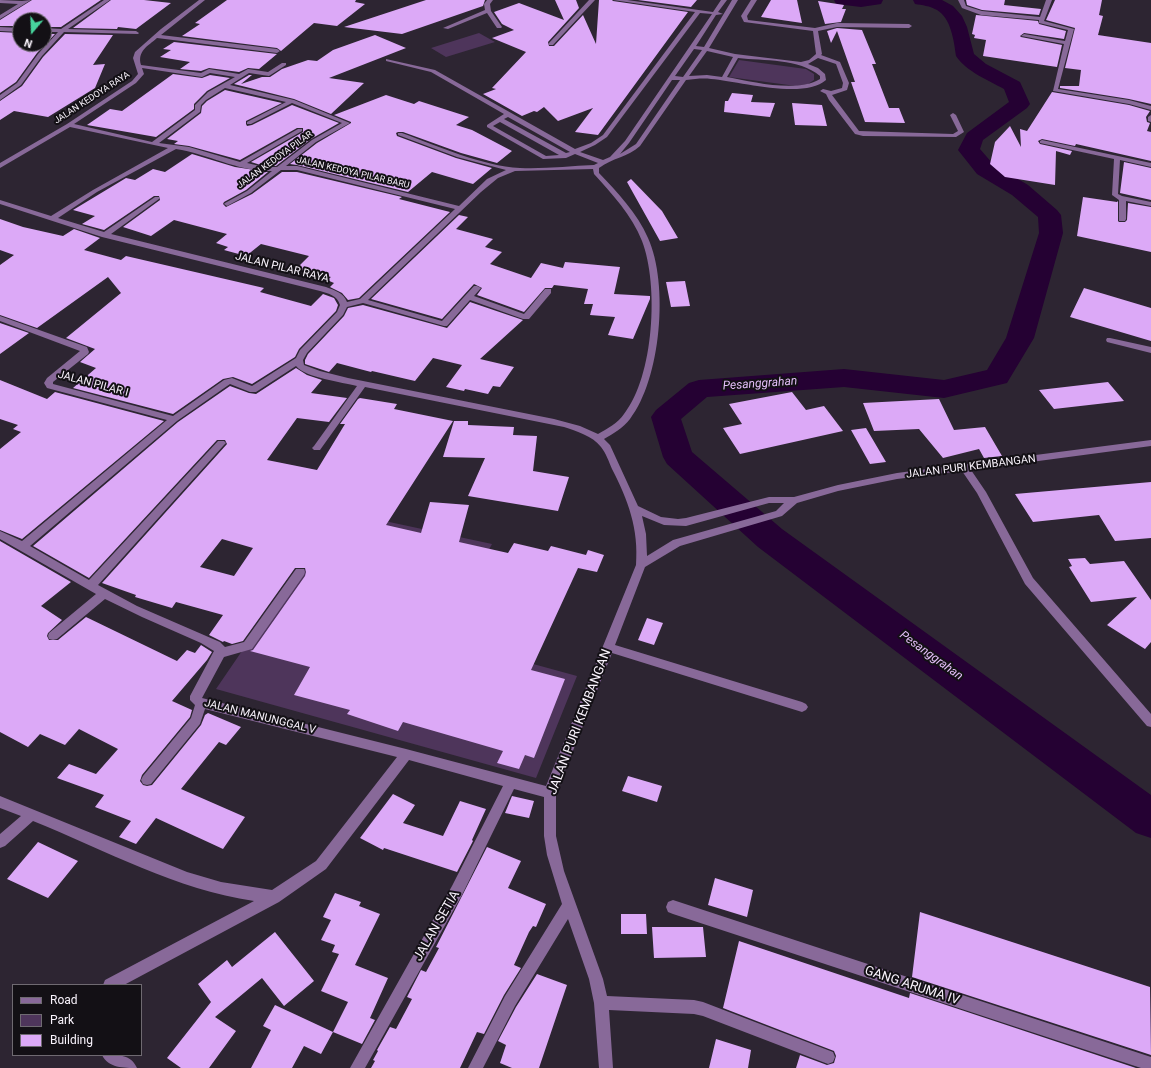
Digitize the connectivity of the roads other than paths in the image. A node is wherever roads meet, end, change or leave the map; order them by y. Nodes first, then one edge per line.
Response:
1 (108, 0) edge
2 (202, 0) edge
3 (490, 0) edge
4 (592, 0) edge
5 (616, 0) edge
6 (724, 0) edge
7 (735, 0) edge
8 (754, 0) edge
9 (961, 0) edge
10 (1048, 0) edge
11 (0, 1) edge
12 (26, 1) edge
13 (488, 11) junction
14 (698, 11) junction
15 (715, 13) junction
16 (726, 14) junction
17 (0, 17) edge
18 (1042, 19) junction
19 (909, 26) dead end
20 (499, 27) dead end
21 (446, 28) dead end
22 (0, 29) edge
23 (12, 30) edge
24 (52, 30) edge
25 (63, 30) junction
26 (815, 30) junction
27 (136, 33) dead end
28 (156, 36) junction
29 (1024, 36) dead end
30 (1068, 42) junction
31 (551, 44) dead end
32 (693, 47) junction
33 (706, 48) junction
34 (277, 51) dead end
35 (736, 56) junction
36 (814, 58) junction
37 (388, 60) dead end
38 (284, 64) dead end
39 (802, 64) junction
40 (139, 66) junction
41 (240, 76) junction
42 (672, 78) junction
43 (724, 78) junction
44 (685, 79) junction
45 (225, 86) junction
46 (814, 86) junction
47 (829, 94) junction
48 (0, 98) edge
49 (1114, 100) junction
50 (292, 101) junction
51 (1112, 108) dead end
52 (1151, 108) edge
53 (508, 114) junction
54 (953, 115) dead end
55 (500, 119) junction
56 (249, 123) dead end
57 (69, 125) junction
58 (300, 130) dead end
59 (400, 134) dead end
60 (1042, 142) dead end
61 (153, 144) junction
62 (175, 147) junction
63 (575, 152) junction
64 (565, 156) junction
65 (613, 157) junction
66 (1117, 158) junction
67 (241, 164) junction
68 (599, 165) junction
69 (1151, 165) edge
70 (0, 166) edge
71 (278, 169) junction
72 (514, 169) junction
73 (158, 198) dead end
74 (1123, 199) junction
75 (0, 202) edge
76 (227, 204) dead end
77 (1151, 204) edge
78 (460, 208) junction
79 (51, 219) junction
80 (1122, 219) dead end
81 (105, 235) junction
82 (478, 288) dead end
83 (548, 291) dead end
84 (469, 297) junction
85 (363, 301) junction
86 (344, 305) junction
87 (0, 318) edge
88 (1110, 340) dead end
89 (1151, 350) edge
90 (299, 360) junction
91 (363, 384) junction
92 (174, 419) junction
93 (598, 438) junction
94 (220, 443) dead end
95 (1151, 443) edge
96 (317, 448) dead end
97 (964, 467) junction
98 (794, 500) junction
99 (634, 507) junction
100 (0, 535) edge
101 (23, 546) junction
102 (641, 565) junction
103 (300, 572) dead end
104 (91, 585) junction
105 (103, 594) junction
106 (53, 636) dead end
107 (608, 648) junction
108 (220, 653) junction
109 (201, 703) junction
110 (802, 707) dead end
111 (1151, 722) edge
112 (406, 754) junction
113 (147, 780) dead end
114 (511, 782) junction
115 (550, 793) junction
116 (0, 802) edge
117 (32, 814) junction
118 (0, 842) edge
119 (274, 898) junction
120 (569, 905) junction
121 (672, 907) dead end
122 (112, 984) edge
123 (602, 1003) junction
124 (111, 1056) edge
125 (828, 1057) dead end
126 (1151, 1064) edge
127 (130, 1068) edge
128 (357, 1068) edge
129 (475, 1068) edge
130 (606, 1068) edge

1 - 25 street
2 - 28 street, JALAN KEDOYA RAYA
3 - 13 street
4 - 31 street
5 - 14 street
6 - 15 street
7 - 16 street
8 - 26 street
9 - 18 street
10 - 18 street
11 - 12 street
12 - 17 street
13 - 20 street
13 - 21 street
14 - 15 street
14 - 63 street
15 - 16 street
15 - 32 street
16 - 33 street
18 - 30 street
19 - 26 street
22 - 23 street
24 - 25 street
25 - 27 street
25 - 48 street
26 - 36 street
28 - 34 street
28 - 40 street, JALAN KEDOYA RAYA
29 - 30 street
30 - 49 street
32 - 33 street
32 - 42 street
33 - 35 street
33 - 44 street
35 - 39 street
35 - 43 street
36 - 39 street
36 - 47 street
37 - 53 street
38 - 41 street
39 - 46 street
40 - 41 street
40 - 57 street, JALAN KEDOYA RAYA
41 - 45 street
42 - 44 street
42 - 65 street
43 - 44 street
43 - 46 street
44 - 65 street
45 - 50 street, JALAN KEDOYA PILAR
45 - 61 street
46 - 47 street
47 - 54 street
49 - 51 street
49 - 52 street
50 - 56 street
50 - 71 street, JALAN KEDOYA PILAR
53 - 55 street
53 - 63 street
55 - 64 street
55 - 64 street
57 - 61 street, JALAN KEDOYA PILAR BARU
57 - 70 street, JALAN KEDOYA RAYA
58 - 67 street
59 - 72 street
60 - 66 street
61 - 62 street, JALAN KEDOYA PILAR BARU
62 - 67 street, JALAN KEDOYA PILAR BARU
62 - 79 street
63 - 64 street
63 - 68 street
64 - 68 street
65 - 68 street
66 - 69 street
66 - 74 street
67 - 71 street, JALAN KEDOYA PILAR BARU
68 - 72 street
68 - 93 street
71 - 76 street, JALAN KEDOYA PILAR
71 - 78 street, JALAN KEDOYA PILAR BARU
72 - 78 street
73 - 81 street
74 - 77 street
74 - 80 street
75 - 79 street, JALAN PILAR RAYA
78 - 85 street
79 - 81 street, JALAN PILAR RAYA
81 - 86 street, JALAN PILAR RAYA
82 - 84 street
83 - 84 street
84 - 85 street
85 - 86 street
86 - 90 street
87 - 92 street, JALAN PILAR I
88 - 89 street
90 - 91 street
90 - 92 street
91 - 93 street
91 - 96 street
92 - 101 street
93 - 99 street, JALAN PURI KEMBANGAN
94 - 104 street
95 - 97 street, JALAN PURI KEMBANGAN
97 - 98 street, JALAN PURI KEMBANGAN
97 - 111 street
98 - 99 street, JALAN PURI KEMBANGAN
98 - 102 street, JALAN PURI KEMBANGAN
99 - 102 street, JALAN PURI KEMBANGAN
100 - 101 street
101 - 104 street
102 - 107 street, JALAN PURI KEMBANGAN
103 - 108 street
104 - 105 street
105 - 106 street
105 - 108 street
107 - 110 street
107 - 115 street, JALAN PURI KEMBANGAN
108 - 109 street, JALAN MANUNGGAL V
109 - 112 street, JALAN MANUNGGAL V
109 - 113 street
112 - 114 street, JALAN MANUNGGAL V
112 - 119 street
114 - 115 street, JALAN MANUNGGAL V
114 - 128 street, JALAN SETIA
115 - 120 street, JALAN PURI KEMBANGAN
116 - 117 street
117 - 118 street
117 - 119 street
119 - 122 street
120 - 123 street, JALAN PURI KEMBANGAN
120 - 129 street
121 - 126 street, GANG ARUMA IV
123 - 125 street
123 - 130 street, JALAN PURI KEMBANGAN
124 - 127 street

